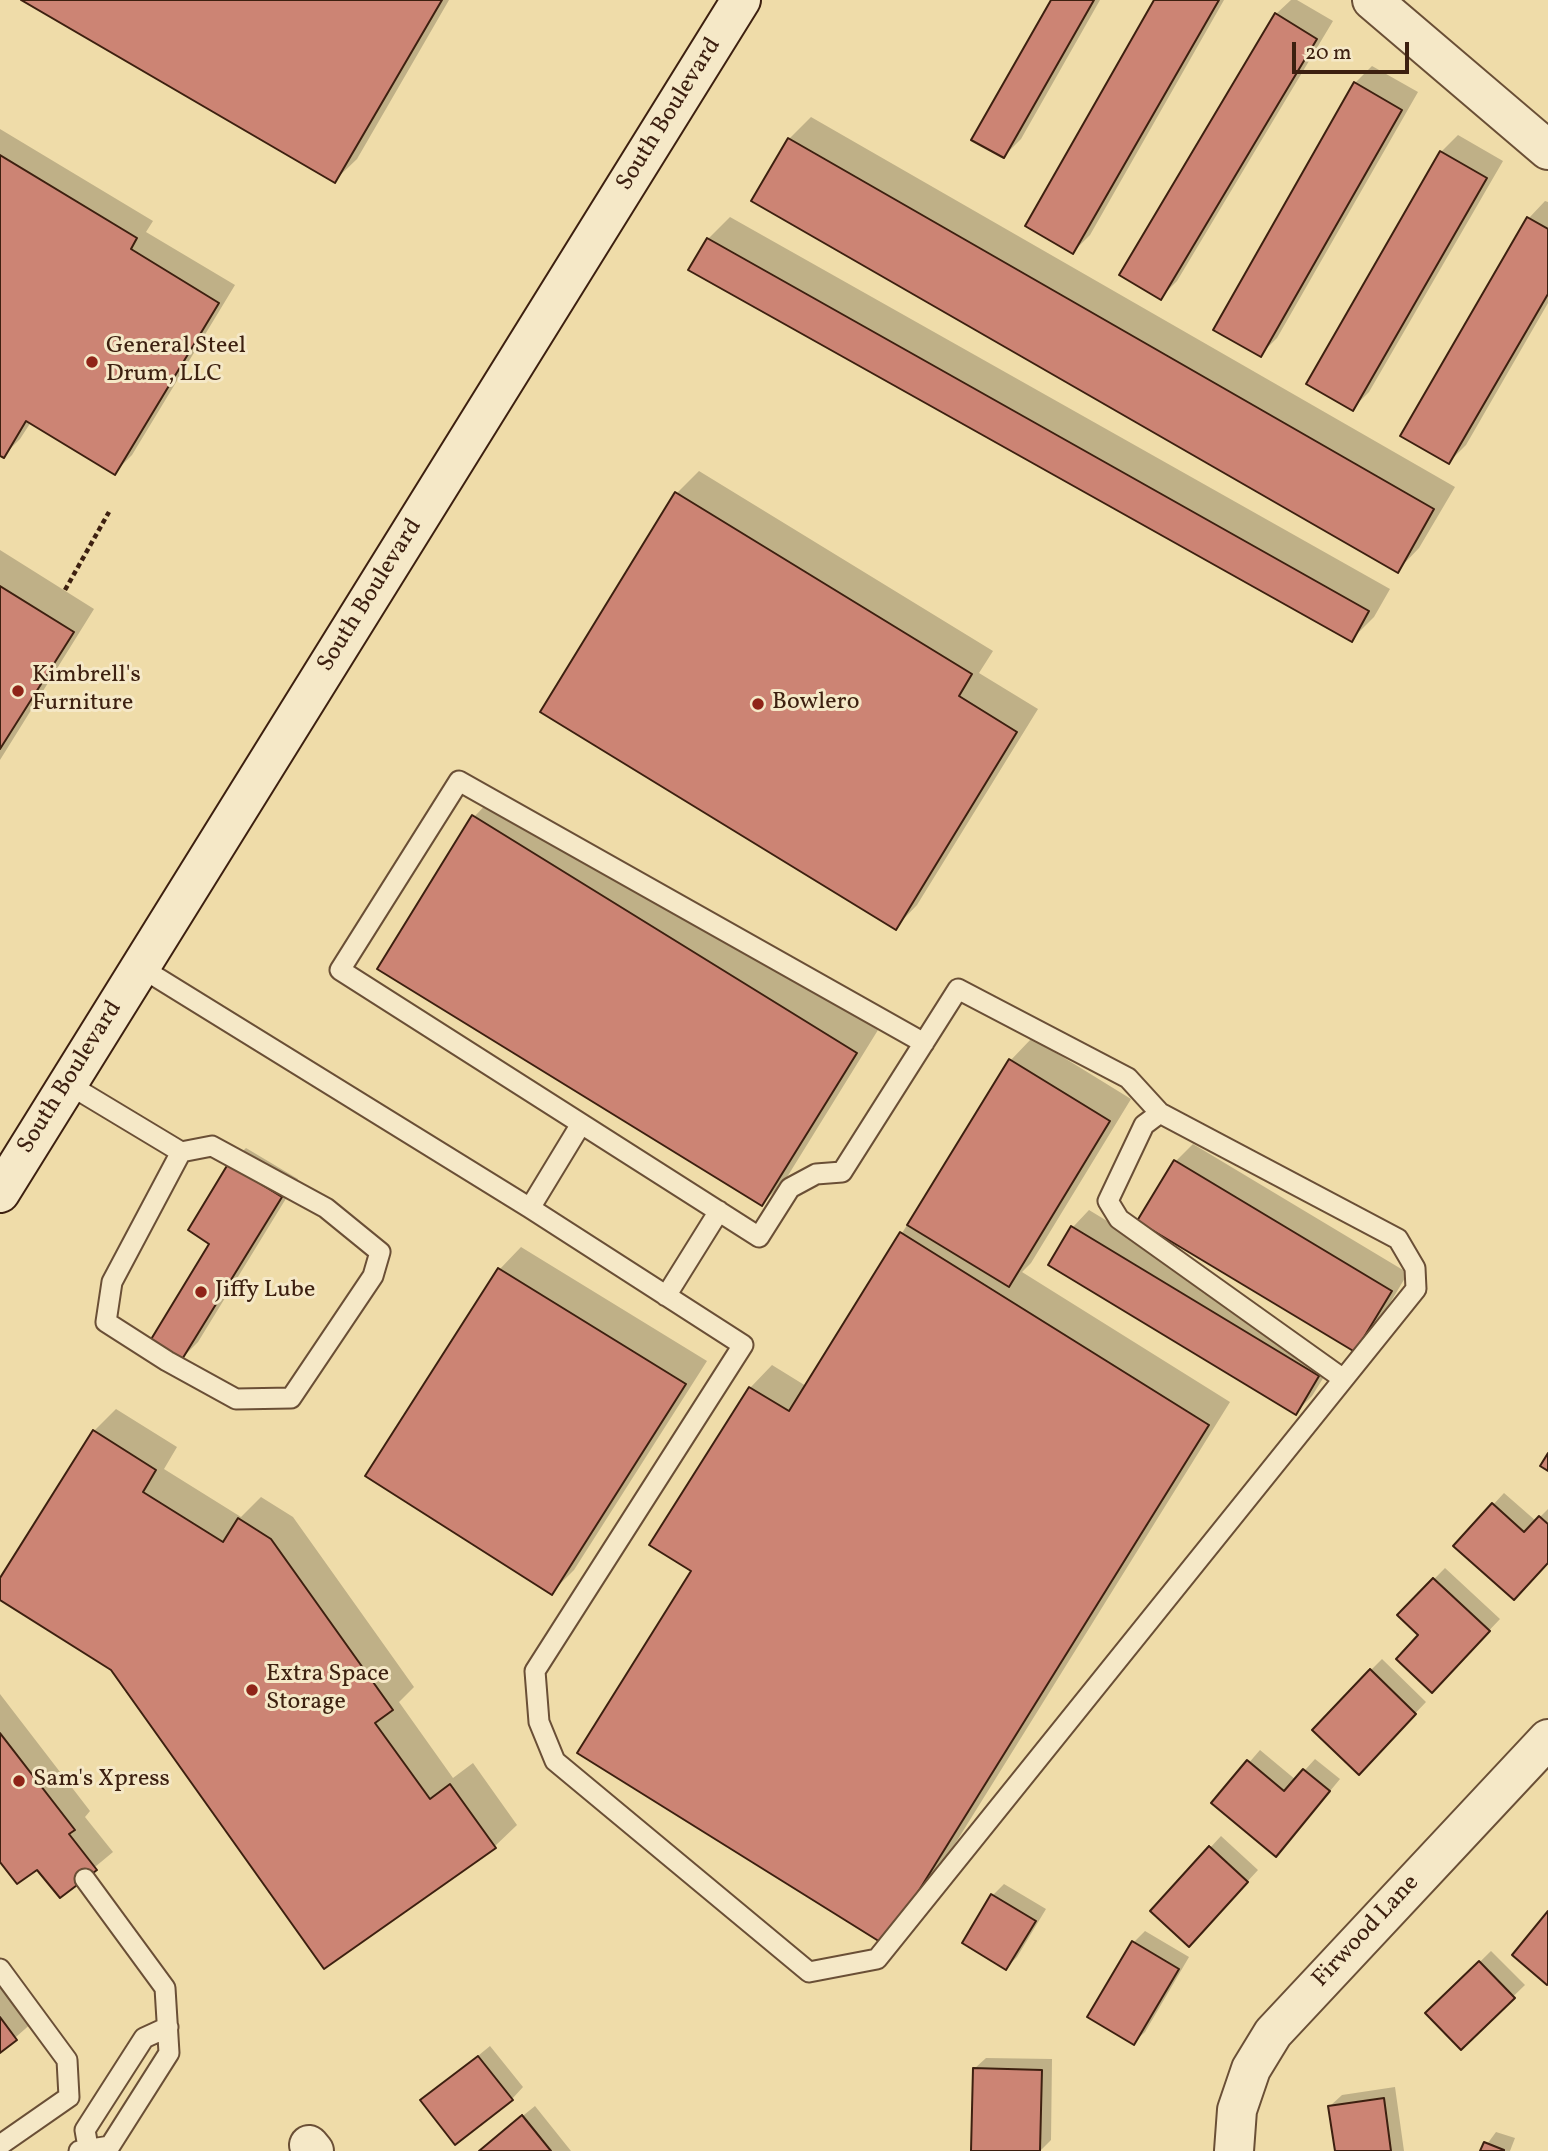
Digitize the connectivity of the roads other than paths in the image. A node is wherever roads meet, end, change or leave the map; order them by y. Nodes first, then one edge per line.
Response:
1 (741, 0) edge
2 (1372, 0) edge
3 (1548, 150) edge
4 (140, 967) junction
5 (924, 1043) junction
6 (68, 1084) junction
7 (1160, 1113) junction
8 (581, 1124) junction
9 (181, 1152) junction
10 (0, 1193) edge
11 (530, 1208) junction
12 (719, 1210) junction
13 (666, 1296) junction
14 (1342, 1378) junction
15 (1548, 1739) edge
16 (85, 1879) dead end
17 (0, 1969) edge
18 (168, 2027) junction
19 (0, 2146) edge
20 (83, 2149) edge
21 (11, 2151) edge
22 (1234, 2151) edge

1 - 4 main road, South Boulevard
2 - 3 main road
4 - 6 main road, South Boulevard
4 - 11 lane
5 - 7 lane
5 - 8 lane
5 - 12 lane
6 - 9 lane
6 - 10 main road, South Boulevard
7 - 14 lane
7 - 14 lane
8 - 11 lane
8 - 12 lane
9 - 9 lane
11 - 13 lane
12 - 13 lane
13 - 14 lane
15 - 22 main road, Firwood Lane
16 - 18 lane
17 - 19 lane
18 - 20 lane
18 - 20 lane
19 - 21 lane

